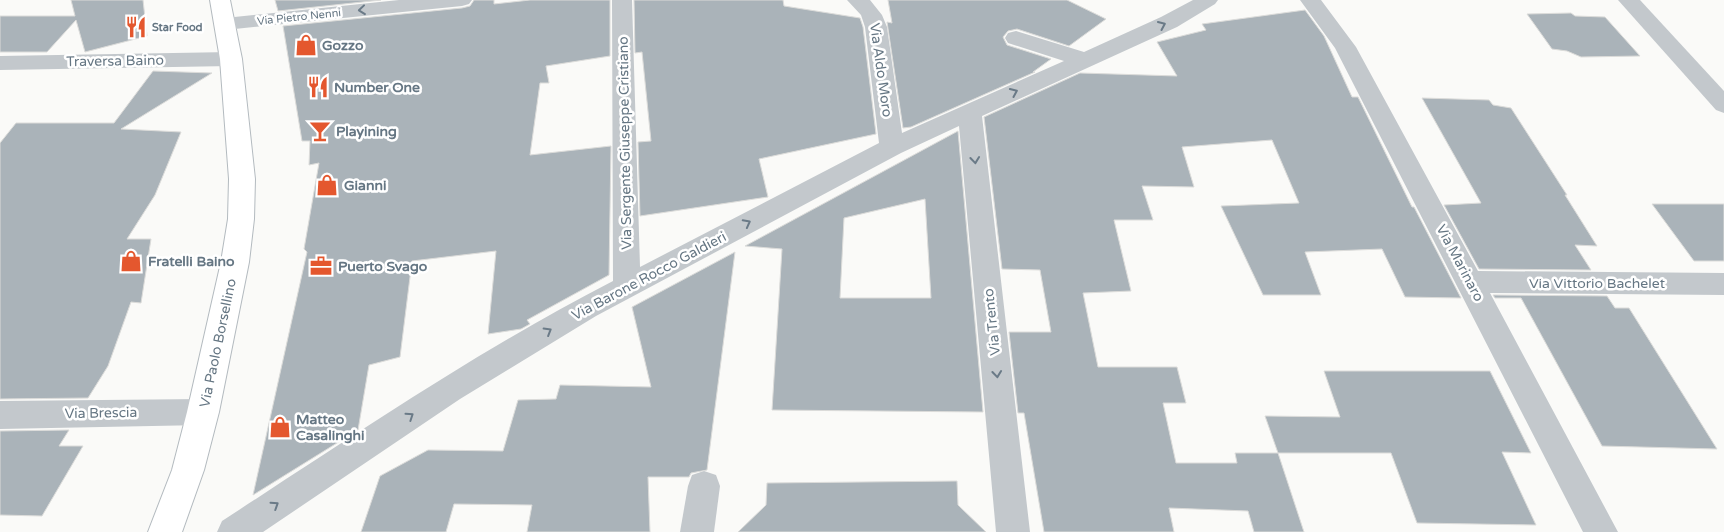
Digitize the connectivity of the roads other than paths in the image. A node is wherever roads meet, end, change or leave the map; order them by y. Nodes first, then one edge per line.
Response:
1 (462, 0) edge
2 (622, 0) edge
3 (857, 0) edge
4 (1168, 0) edge
5 (1310, 0) edge
6 (1628, 0) edge
7 (1202, 4) edge
8 (222, 12) edge
9 (1016, 38) dead end
10 (230, 59) junction
11 (1086, 60) junction
12 (0, 63) edge
13 (1724, 105) edge
14 (970, 112) junction
15 (892, 148) junction
16 (1470, 282) junction
17 (1724, 284) edge
18 (627, 287) junction
19 (203, 412) junction
20 (0, 414) edge
21 (704, 486) dead end
22 (165, 532) edge
23 (234, 532) edge
24 (697, 532) edge
25 (1013, 532) edge
26 (1601, 532) edge

1 -> 8 street, Via Pietro Nenni
2 - 18 street, Via Sergente Giuseppe Cristiano
3 - 15 street, Via Aldo Moro
4 - 7 street
5 - 16 street, Via Marinaro
6 - 13 street
11 -> 7 street, Via Barone Rocco Galdieri
8 - 10 street, Via Paolo Borsellino
9 - 11 street
10 - 12 street, Traversa Baino
10 - 19 street, Via Paolo Borsellino
14 -> 11 street, Via Barone Rocco Galdieri
14 - 15 street, Via Barone Rocco Galdieri
14 -> 25 street, Via Trento
18 -> 15 street, Via Barone Rocco Galdieri
16 - 17 street, Via Vittorio Bachelet
16 - 26 street, Via Marinaro
23 -> 18 street, Via Barone Rocco Galdieri
19 - 20 street, Via Brescia
19 - 22 street, Via Paolo Borsellino
21 - 24 street

